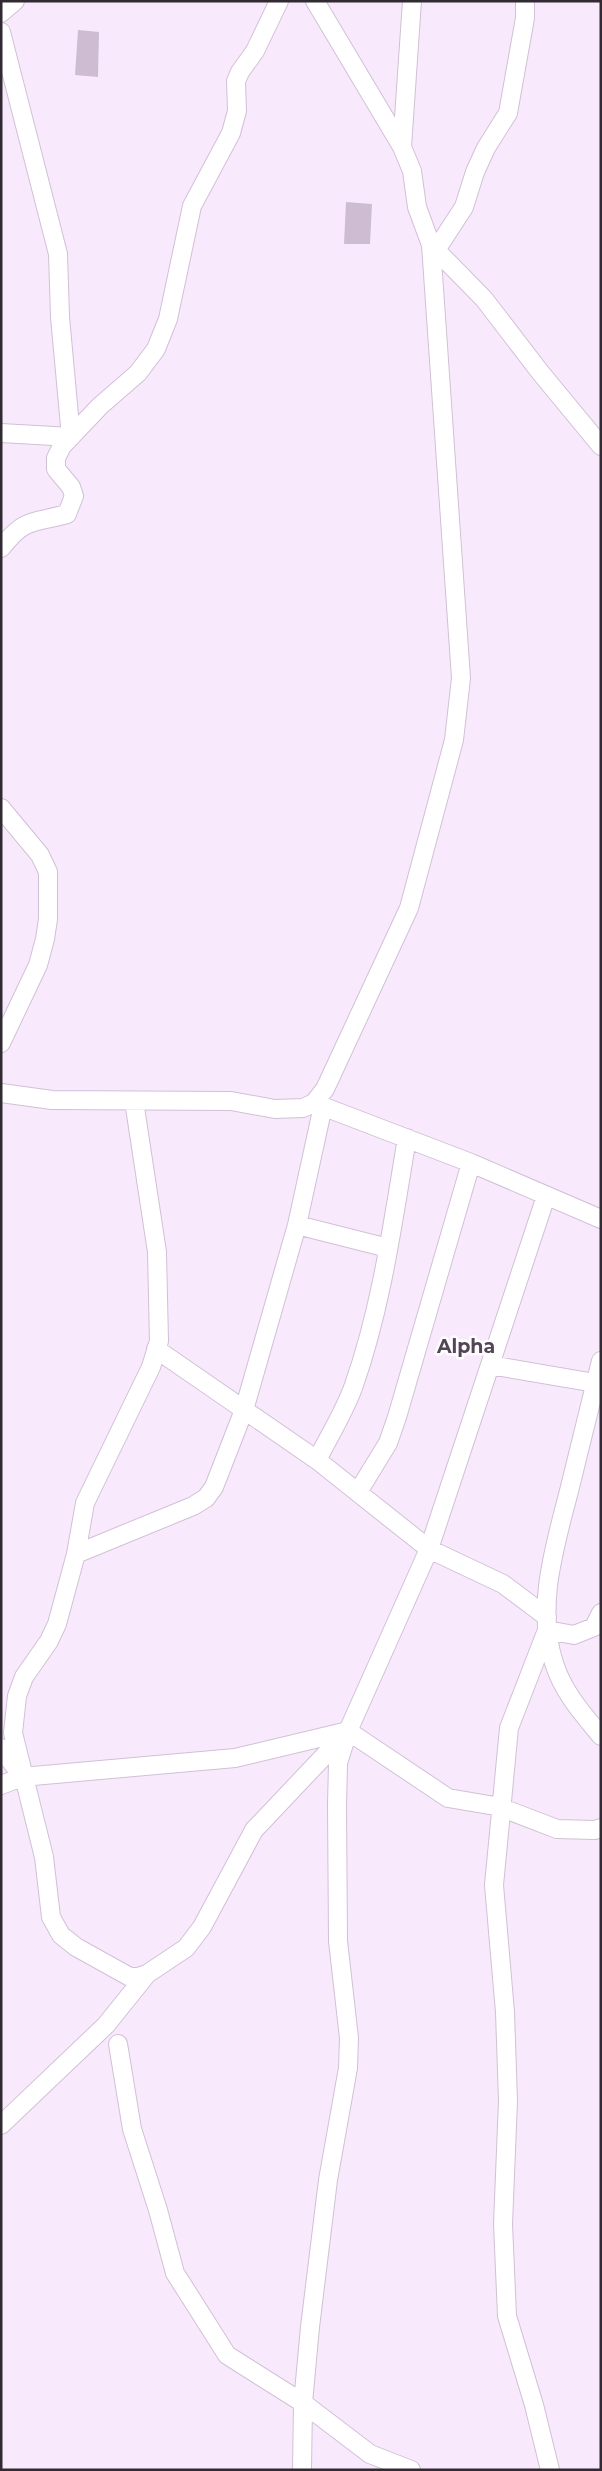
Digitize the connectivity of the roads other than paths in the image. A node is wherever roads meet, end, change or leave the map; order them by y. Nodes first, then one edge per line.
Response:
1 (15, 1) edge
2 (279, 1) edge
3 (314, 1) edge
4 (412, 1) edge
5 (525, 1) edge
6 (1, 13) edge
7 (1, 32) edge
8 (402, 148) junction
9 (433, 248) junction
10 (1, 433) edge
11 (71, 437) junction
12 (601, 446) edge
13 (1, 548) edge
14 (1, 808) edge
15 (1, 1043) edge
16 (1, 1093) edge
17 (134, 1101) junction
18 (318, 1105) junction
19 (407, 1138) junction
20 (471, 1163) junction
21 (546, 1196) junction
22 (601, 1219) edge
23 (297, 1225) junction
24 (388, 1248) junction
25 (156, 1349) junction
26 (601, 1361) edge
27 (490, 1365) junction
28 (596, 1383) junction
29 (244, 1410) junction
30 (317, 1460) junction
31 (358, 1492) junction
32 (429, 1549) junction
33 (76, 1554) junction
34 (601, 1613) edge
35 (547, 1624) junction
36 (348, 1731) junction
37 (601, 1736) edge
38 (1, 1748) edge
39 (22, 1777) junction
40 (1, 1785) edge
41 (506, 1809) junction
42 (601, 1828) edge
43 (147, 1974) junction
44 (118, 2044) dead end
45 (1, 2125) edge
46 (303, 2403) junction
47 (302, 2470) edge
48 (411, 2470) edge
49 (550, 2470) edge

1 - 6 street
2 - 11 street
3 - 8 street
4 - 8 street
5 - 9 street
7 - 11 street
8 - 9 street
9 - 12 street
9 - 18 street
10 - 11 street
11 - 13 street
14 - 15 street
16 - 17 street
17 - 18 street
17 - 25 street
18 - 19 street
18 - 23 street
19 - 20 street
19 - 24 street
20 - 21 street
20 - 31 street
21 - 22 street
21 - 27 street
23 - 24 street
23 - 29 street
24 - 30 street
25 - 29 street
25 - 33 street
26 - 28 street
27 - 28 street
27 - 32 street
28 - 35 street
29 - 30 street
29 - 33 street
30 - 31 street
31 - 32 street
32 - 35 street
32 - 36 street
33 - 39 street
34 - 35 street
35 - 37 street
35 - 41 street
36 - 39 street
36 - 41 street
36 - 43 street
36 - 46 street
38 - 39 street
39 - 40 street
39 - 43 street
41 - 42 street
41 - 49 street
43 - 45 street
44 - 46 street
46 - 47 street
46 - 48 street

